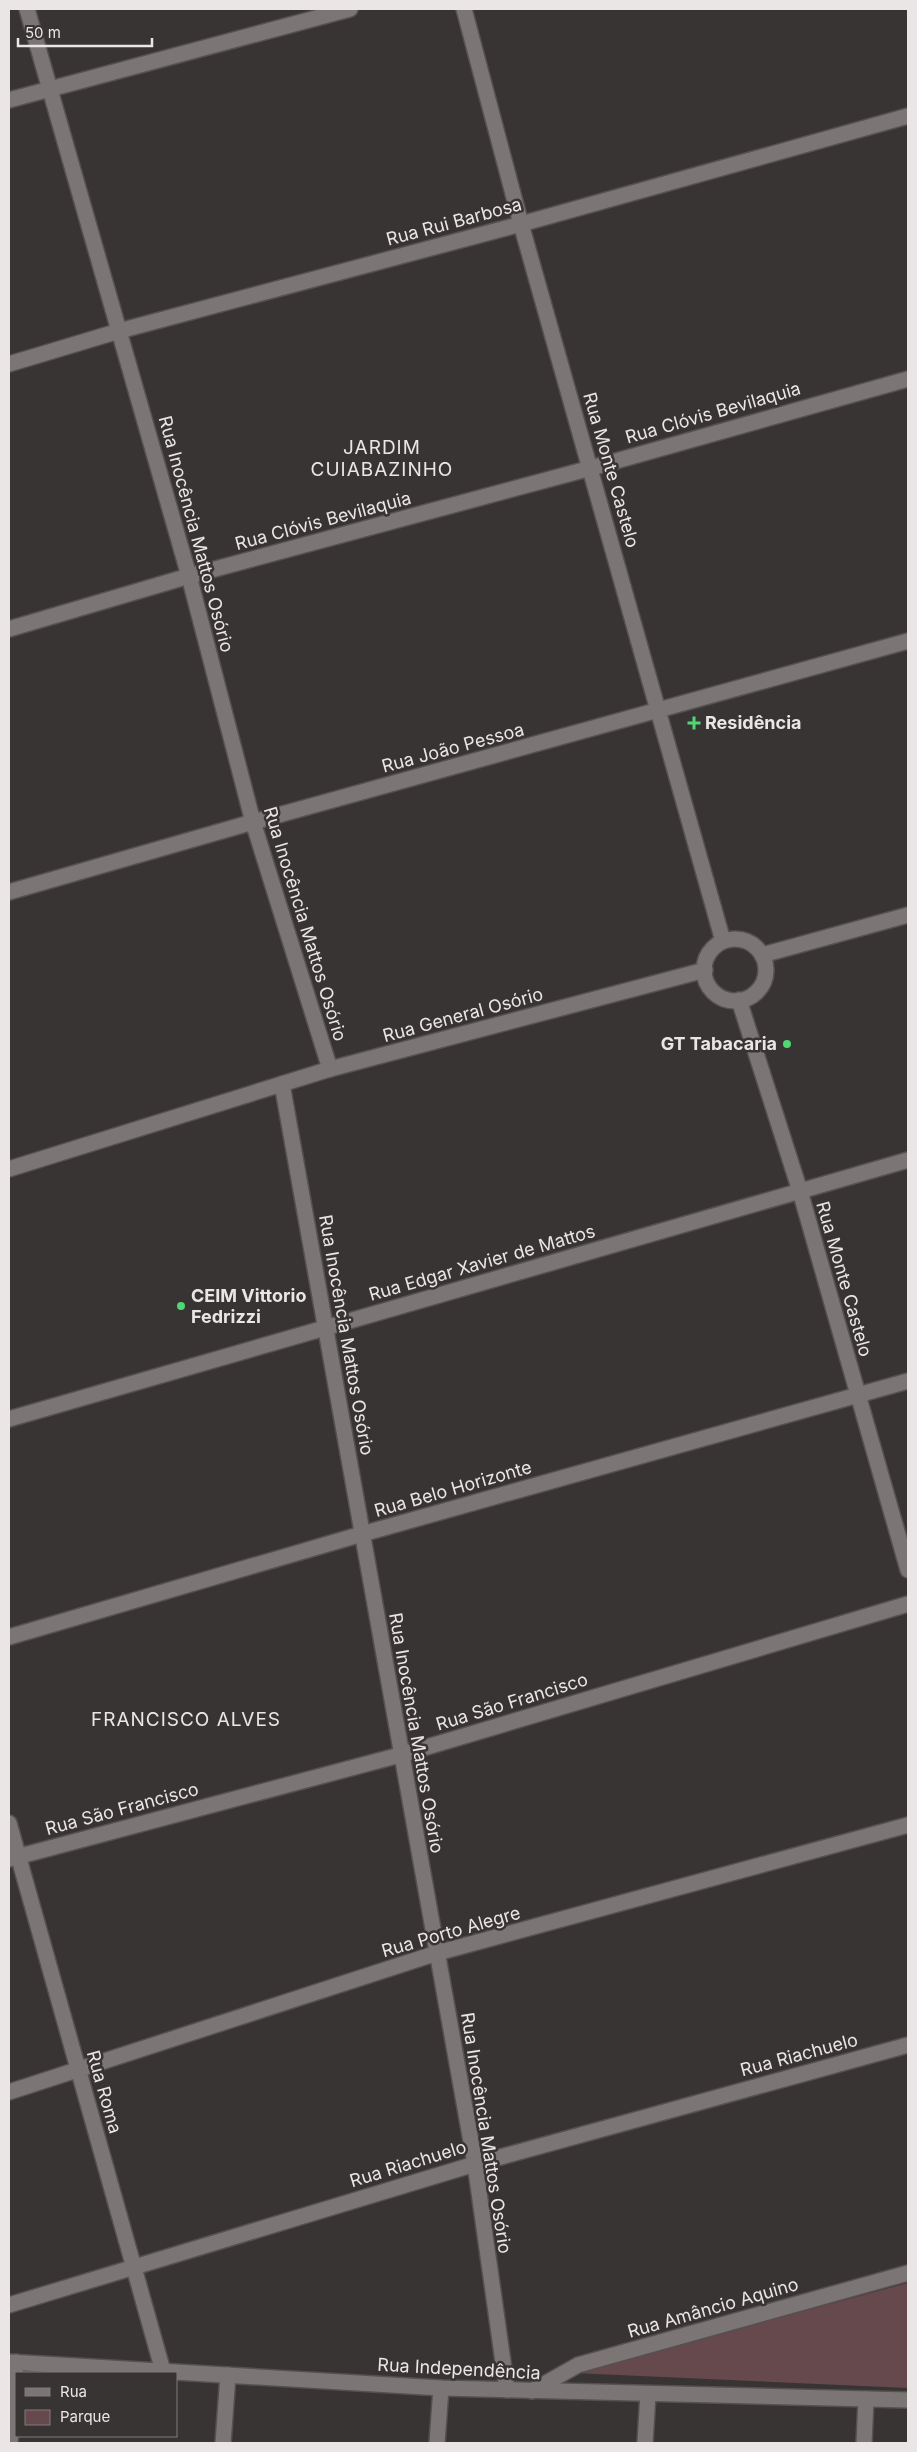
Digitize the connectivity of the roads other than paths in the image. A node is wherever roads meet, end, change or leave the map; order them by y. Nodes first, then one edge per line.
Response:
1 (27, 9) edge
2 (350, 9) edge
3 (464, 9) edge
4 (50, 88) junction
5 (9, 100) edge
6 (908, 116) edge
7 (521, 224) junction
8 (120, 332) junction
9 (9, 364) edge
10 (908, 379) edge
11 (591, 468) junction
12 (189, 576) junction
13 (9, 629) edge
14 (908, 641) edge
15 (658, 712) junction
16 (253, 822) junction
17 (9, 892) edge
18 (908, 915) edge
19 (723, 941) junction
20 (762, 955) junction
21 (705, 970) junction
22 (739, 1000) junction
23 (330, 1069) junction
24 (282, 1084) junction
25 (908, 1160) edge
26 (9, 1169) edge
27 (800, 1191) junction
28 (326, 1328) junction
29 (908, 1381) edge
30 (857, 1395) junction
31 (9, 1419) edge
32 (362, 1534) junction
33 (908, 1570) edge
34 (908, 1604) edge
35 (9, 1637) edge
36 (400, 1755) junction
37 (9, 1823) edge
38 (908, 1825) edge
39 (13, 1857) edge
40 (437, 1954) junction
41 (908, 2044) edge
42 (79, 2069) junction
43 (9, 2092) edge
44 (475, 2164) junction
45 (134, 2267) junction
46 (908, 2273) edge
47 (9, 2305) edge
48 (13, 2362) edge
49 (163, 2371) junction
50 (228, 2375) junction
51 (441, 2388) junction
52 (507, 2390) junction
53 (532, 2391) junction
54 (648, 2394) junction
55 (866, 2399) junction
56 (908, 2400) edge
57 (10, 2443) edge
58 (223, 2443) edge
59 (438, 2443) edge
60 (645, 2443) edge
61 (864, 2443) edge

1 - 4 street, Rua Inocência Mattos Osório
2 - 4 street
3 - 7 street, Rua Monte Castelo
4 - 5 street
4 - 8 street, Rua Inocência Mattos Osório
6 - 7 street, Rua Rui Barbosa
7 - 8 street, Rua Rui Barbosa
7 - 11 street, Rua Monte Castelo
8 - 9 street, Rua Rui Barbosa
8 - 12 street, Rua Inocência Mattos Osório
10 - 11 street, Rua Clóvis Bevilaquia
11 - 12 street, Rua Clóvis Bevilaquia
11 - 15 street, Rua Monte Castelo
12 - 13 street, Rua Clóvis Bevilaquia
12 - 16 street, Rua Inocência Mattos Osório
14 - 15 street, Rua João Pessoa
15 - 16 street, Rua João Pessoa
15 - 19 street, Rua Monte Castelo
16 - 17 street, Rua João Pessoa
16 - 23 street, Rua Inocência Mattos Osório
18 - 20 street
19 - 20 street
19 - 21 street
20 - 22 street
21 - 22 street
21 - 23 street, Rua General Osório
22 - 27 street, Rua Monte Castelo
23 - 24 street, Rua General Osório
24 - 26 street, Rua General Osório
24 - 28 street, Rua Inocência Mattos Osório
25 - 27 street, Rua Edgar Xavier de Mattos
27 - 28 street, Rua Edgar Xavier de Mattos
27 - 30 street, Rua Monte Castelo
28 - 31 street, Rua Edgar Xavier de Mattos
28 - 32 street, Rua Inocência Mattos Osório
29 - 30 street, Rua Belo Horizonte
30 - 32 street, Rua Belo Horizonte
30 - 33 street, Rua Monte Castelo
32 - 35 street, Rua Belo Horizonte
32 - 36 street, Rua Inocência Mattos Osório
34 - 36 street, Rua São Francisco
36 - 39 street, Rua São Francisco
36 - 40 street, Rua Inocência Mattos Osório
37 - 39 street, Rua Roma
38 - 40 street, Rua Porto Alegre
39 - 42 street, Rua Roma
40 - 42 street, Rua Porto Alegre
40 - 44 street, Rua Inocência Mattos Osório
41 - 44 street, Rua Riachuelo
42 - 43 street, Rua Porto Alegre
42 - 45 street, Rua Roma
44 - 45 street, Rua Riachuelo
44 - 52 street, Rua Inocência Mattos Osório
45 - 47 street, Rua Riachuelo
45 - 49 street, Rua Roma
46 - 53 street, Rua Amâncio Aquino
48 - 49 street, Rua Independência
48 - 57 street
49 - 50 street, Rua Independência
50 - 51 street, Rua Independência
50 - 58 street
51 - 52 street, Rua Independência
51 - 59 street
52 - 53 street, Rua Independência
53 - 54 street, Rua Independência
54 - 55 street, Rua Independência
54 - 60 street
55 - 56 street, Rua Independência
55 - 61 street

